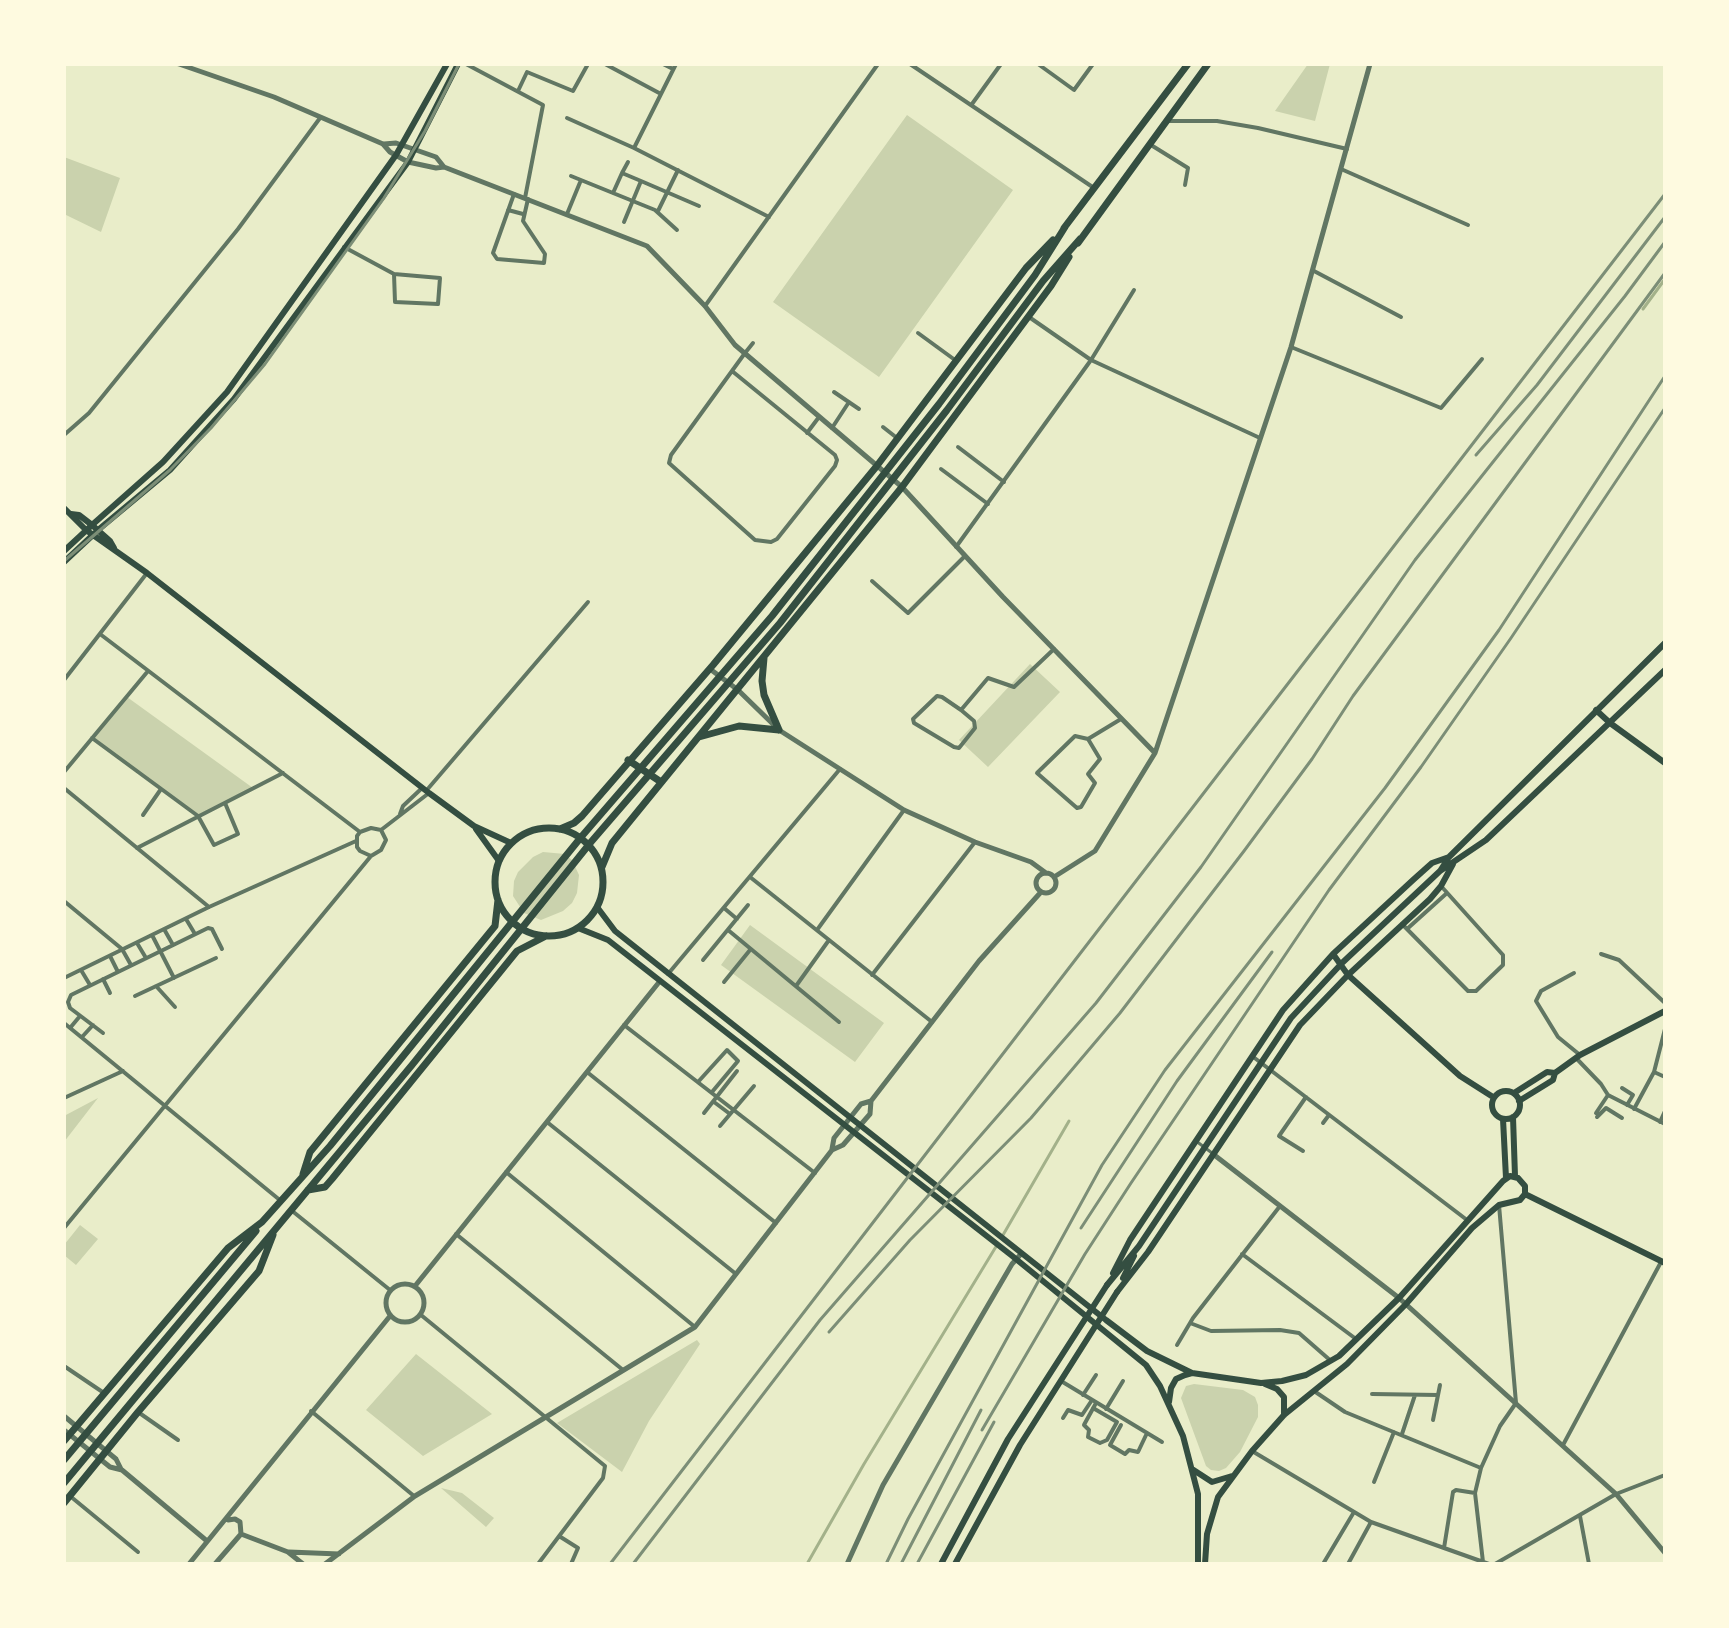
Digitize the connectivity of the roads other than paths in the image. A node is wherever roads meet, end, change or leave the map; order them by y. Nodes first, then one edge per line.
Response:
1 (179, 64) edge
2 (447, 64) edge
3 (458, 64) edge
4 (466, 64) edge
5 (588, 64) edge
6 (605, 64) edge
7 (663, 64) edge
8 (878, 64) edge
9 (910, 64) edge
10 (1001, 64) edge
11 (1038, 64) edge
12 (1093, 64) edge
13 (1188, 64) edge
14 (1208, 64) edge
15 (1370, 64) edge
16 (674, 67) edge
17 (518, 91) junction
18 (661, 94) junction
19 (972, 104) junction
20 (320, 118) junction
21 (567, 118) dead end
22 (1166, 121) junction
23 (383, 144) junction
24 (1150, 144) junction
25 (402, 145) junction
26 (634, 148) junction
27 (1347, 149) junction
28 (414, 151) junction
29 (396, 155) junction
30 (408, 162) junction
31 (628, 162) dead end
32 (444, 167) junction
33 (1341, 169) junction
34 (678, 170) junction
35 (622, 173) junction
36 (571, 176) dead end
37 (581, 180) junction
38 (641, 181) junction
39 (1185, 185) dead end
40 (1094, 188) junction
41 (667, 192) junction
42 (613, 193) junction
43 (514, 194) junction
44 (527, 198) junction
45 (633, 201) junction
46 (699, 206) dead end
47 (508, 210) junction
48 (658, 211) junction
49 (523, 214) junction
50 (567, 214) junction
51 (769, 217) junction
52 (624, 222) dead end
53 (1468, 225) dead end
54 (1065, 227) junction
55 (677, 230) dead end
56 (1080, 239) junction
57 (333, 245) junction
58 (343, 249) junction
59 (1314, 271) junction
60 (394, 274) junction
61 (1134, 290) dead end
62 (705, 306) junction
63 (1029, 317) junction
64 (1401, 317) dead end
65 (918, 333) dead end
66 (262, 342) junction
67 (753, 343) dead end
68 (1291, 347) junction
69 (271, 348) junction
70 (745, 353) junction
71 (1482, 359) dead end
72 (1091, 360) junction
73 (956, 361) junction
74 (732, 371) junction
75 (834, 392) dead end
76 (849, 402) junction
77 (859, 409) dead end
78 (819, 417) junction
79 (883, 427) dead end
80 (832, 428) junction
81 (807, 433) junction
82 (64, 435) edge
83 (897, 438) junction
84 (1262, 439) junction
85 (958, 447) dead end
86 (876, 467) junction
87 (941, 469) dead end
88 (1004, 482) junction
89 (902, 487) junction
90 (988, 504) junction
91 (64, 508) edge
92 (92, 530) junction
93 (956, 547) junction
94 (64, 551) edge
95 (965, 556) junction
96 (64, 561) edge
97 (147, 573) junction
98 (872, 581) dead end
99 (777, 587) junction
100 (588, 602) dead end
101 (805, 607) junction
102 (100, 634) junction
103 (1665, 643) edge
104 (1054, 649) junction
105 (765, 656) junction
106 (710, 669) junction
107 (1665, 670) edge
108 (148, 671) junction
109 (64, 680) edge
110 (738, 690) junction
111 (961, 710) junction
112 (1596, 710) junction
113 (1121, 719) junction
114 (1610, 723) junction
115 (779, 730) junction
116 (699, 737) junction
117 (92, 738) junction
118 (1088, 739) junction
119 (1555, 750) junction
120 (1155, 753) junction
121 (628, 760) junction
122 (1569, 763) junction
123 (1665, 763) edge
124 (840, 769) junction
125 (64, 772) edge
126 (283, 773) junction
127 (661, 782) junction
128 (64, 788) edge
129 (161, 789) junction
130 (426, 791) junction
131 (225, 803) junction
132 (904, 810) junction
133 (400, 814) junction
134 (143, 815) dead end
135 (198, 816) junction
136 (474, 826) junction
137 (560, 829) junction
138 (381, 830) junction
139 (360, 832) junction
140 (356, 841) junction
141 (975, 842) junction
142 (511, 843) junction
143 (137, 848) junction
144 (1451, 854) junction
145 (371, 856) junction
146 (1461, 858) junction
147 (499, 861) junction
148 (1453, 864) junction
149 (602, 867) junction
150 (1440, 871) junction
151 (1046, 873) junction
152 (750, 877) junction
153 (1054, 877) junction
154 (1441, 886) junction
155 (1041, 892) junction
156 (1447, 893) junction
157 (498, 900) junction
158 (64, 901) edge
159 (748, 905) dead end
160 (209, 907) junction
161 (597, 907) junction
162 (724, 908) junction
163 (186, 918) junction
164 (737, 919) junction
165 (1405, 927) junction
166 (578, 928) junction
167 (164, 929) junction
168 (728, 930) junction
169 (817, 930) junction
170 (195, 934) junction
171 (152, 935) junction
172 (546, 936) junction
173 (829, 940) junction
174 (137, 942) junction
175 (173, 945) junction
176 (122, 949) junction
177 (222, 949) dead end
178 (750, 949) junction
179 (160, 951) junction
180 (1333, 954) junction
181 (1601, 954) dead end
182 (109, 955) junction
183 (146, 958) junction
184 (216, 958) dead end
185 (703, 960) dead end
186 (132, 965) junction
187 (81, 970) junction
188 (118, 972) junction
189 (1574, 973) dead end
190 (668, 974) junction
191 (872, 975) junction
192 (1348, 975) junction
193 (64, 978) edge
194 (174, 978) junction
195 (103, 979) junction
196 (660, 981) junction
197 (724, 982) dead end
198 (90, 985) junction
199 (156, 986) junction
200 (796, 986) junction
201 (110, 993) dead end
202 (135, 996) dead end
203 (1665, 1003) edge
204 (175, 1007) dead end
205 (1665, 1011) edge
206 (80, 1016) junction
207 (839, 1022) dead end
208 (932, 1022) junction
209 (64, 1023) edge
210 (93, 1025) junction
211 (624, 1025) junction
212 (70, 1028) junction
213 (1665, 1029) edge
214 (103, 1033) dead end
215 (82, 1037) junction
216 (1252, 1056) junction
217 (1578, 1057) junction
218 (1270, 1070) junction
219 (123, 1071) junction
220 (737, 1071) dead end
221 (587, 1072) junction
222 (1654, 1072) junction
223 (1555, 1073) junction
224 (1665, 1077) edge
225 (698, 1082) junction
226 (754, 1086) dead end
227 (1622, 1088) dead end
228 (711, 1093) junction
229 (1514, 1093) junction
230 (1608, 1095) junction
231 (1306, 1097) junction
232 (1493, 1097) junction
233 (64, 1098) edge
234 (715, 1099) junction
235 (1619, 1100) junction
236 (871, 1101) junction
237 (1519, 1101) junction
238 (824, 1104) junction
239 (1627, 1105) junction
240 (166, 1106) junction
241 (1634, 1109) junction
242 (1611, 1110) junction
243 (1665, 1111) edge
244 (732, 1112) junction
245 (704, 1113) dead end
246 (1329, 1115) junction
247 (1513, 1117) junction
248 (1622, 1118) dead end
249 (1503, 1119) junction
250 (547, 1122) junction
251 (1323, 1123) dead end
252 (1662, 1123) edge
253 (720, 1126) dead end
254 (1196, 1141) junction
255 (832, 1150) junction
256 (1303, 1151) dead end
257 (1213, 1154) junction
258 (506, 1172) junction
259 (815, 1173) junction
260 (1515, 1176) junction
261 (302, 1177) junction
262 (1506, 1178) junction
263 (308, 1190) junction
264 (1525, 1194) junction
265 (281, 1201) junction
266 (1499, 1205) junction
267 (1280, 1206) junction
268 (291, 1210) junction
269 (1467, 1220) junction
270 (262, 1222) junction
271 (776, 1223) junction
272 (64, 1228) edge
273 (275, 1229) junction
274 (456, 1234) junction
275 (1139, 1246) junction
276 (1242, 1254) junction
277 (1018, 1257) junction
278 (1663, 1262) edge
279 (736, 1274) junction
280 (1107, 1285) junction
281 (415, 1286) junction
282 (390, 1290) junction
283 (1117, 1292) junction
284 (1399, 1298) junction
285 (1406, 1304) junction
286 (421, 1315) junction
287 (390, 1316) junction
288 (1103, 1323) junction
289 (1190, 1323) junction
290 (695, 1327) junction
291 (1357, 1340) junction
292 (1177, 1345) dead end
293 (1331, 1361) junction
294 (64, 1366) edge
295 (623, 1370) junction
296 (1192, 1373) junction
297 (1096, 1375) dead end
298 (1061, 1381) junction
299 (1123, 1381) dead end
300 (1261, 1383) junction
301 (1440, 1385) dead end
302 (1314, 1391) junction
303 (104, 1393) junction
304 (1372, 1394) dead end
305 (1083, 1395) junction
306 (1415, 1395) junction
307 (1438, 1395) junction
308 (1516, 1403) junction
309 (1094, 1404) junction
310 (1168, 1404) junction
311 (1106, 1409) junction
312 (311, 1411) junction
313 (138, 1412) junction
314 (1284, 1415) junction
315 (64, 1416) edge
316 (547, 1417) junction
317 (1063, 1418) dead end
318 (1433, 1420) dead end
319 (1121, 1425) dead end
320 (76, 1426) junction
321 (1395, 1431) junction
322 (1147, 1433) junction
323 (1402, 1434) junction
324 (66, 1435) edge
325 (178, 1440) dead end
326 (1162, 1442) dead end
327 (1563, 1445) junction
328 (1252, 1451) junction
329 (107, 1452) junction
330 (64, 1460) edge
331 (100, 1460) junction
332 (1481, 1468) junction
333 (1192, 1469) junction
334 (122, 1470) junction
335 (1235, 1474) junction
336 (1665, 1475) edge
337 (1374, 1482) dead end
338 (64, 1483) edge
339 (1475, 1493) junction
340 (1616, 1494) junction
341 (415, 1496) junction
342 (67, 1500) edge
343 (1354, 1512) junction
344 (1580, 1516) junction
345 (224, 1522) junction
346 (1371, 1522) junction
347 (241, 1534) junction
348 (559, 1536) junction
349 (207, 1541) junction
350 (1444, 1548) junction
351 (138, 1552) dead end
352 (288, 1552) junction
353 (1665, 1553) edge
354 (339, 1554) junction
355 (1486, 1563) edge
356 (189, 1564) edge
357 (215, 1564) edge
358 (303, 1564) edge
359 (325, 1564) edge
360 (538, 1564) edge
361 (571, 1564) edge
362 (847, 1564) edge
363 (941, 1564) edge
364 (955, 1564) edge
365 (1198, 1564) edge
366 (1205, 1564) edge
367 (1323, 1564) edge
368 (1348, 1564) edge
369 (1495, 1564) edge
370 (1589, 1564) edge

1 - 20 street
2 - 25 main road
3 - 28 main road
4 - 17 street
5 - 17 street
6 - 18 street
7 - 16 street
8 - 51 street
9 - 19 street
10 - 19 street
11 - 12 street
13 - 40 highway
14 - 22 highway
15 - 27 street
16 - 18 street
17 - 44 street
18 - 26 street
19 - 40 street
20 - 23 street
20 - 82 street
21 - 26 street
22 - 24 highway
22 - 27 street
23 - 25 street
23 - 29 street
24 - 39 street
24 - 56 highway
25 - 28 street
25 - 29 main road
26 - 34 street
27 - 33 street
28 - 30 main road
28 - 32 street
29 - 30 street
29 - 57 main road
30 - 32 street
30 - 58 main road
31 - 35 street
32 - 43 street
33 - 53 street
33 - 59 street
34 - 41 street
34 - 51 street
35 - 38 street
35 - 42 street
36 - 37 street
37 - 42 street
37 - 50 street
38 - 41 street
38 - 45 street
40 - 54 highway
41 - 46 street
41 - 48 street
42 - 45 street
43 - 44 street
43 - 47 street
44 - 49 street
44 - 50 street
45 - 48 street
45 - 52 street
47 - 49 street
47 - 49 street
48 - 55 street
50 - 62 street
51 - 62 street
54 - 73 highway
54 - 261 highway
56 - 63 highway
56 - 263 highway
57 - 58 main road
57 - 66 main road
58 - 60 street
58 - 69 main road
59 - 64 street
59 - 68 street
60 - 60 street
61 - 72 street
62 - 70 street
63 - 72 street
63 - 89 highway
65 - 73 street
66 - 69 main road
66 - 92 main road
67 - 70 street
68 - 71 street
68 - 84 street
69 - 92 main road
70 - 74 street
70 - 78 street
72 - 84 street
72 - 88 street
73 - 83 highway
74 - 81 street
74 - 81 street
75 - 76 street
76 - 77 street
76 - 80 street
78 - 80 street
78 - 81 street
79 - 83 street
80 - 86 street
83 - 86 highway
84 - 120 street
85 - 88 street
86 - 89 street
86 - 99 highway
87 - 90 street
88 - 90 street
89 - 93 street
89 - 101 highway
90 - 93 street
91 - 92 main road
92 - 94 main road
92 - 96 main road
92 - 97 main road
93 - 95 street
95 - 98 street
95 - 104 street
97 - 102 street
97 - 130 main road
99 - 101 highway
99 - 106 highway
100 - 130 street
101 - 105 highway
102 - 108 street
102 - 109 street
103 - 112 main road
104 - 111 street
104 - 113 street
105 - 110 highway
105 - 115 highway
106 - 110 street
106 - 121 highway
107 - 114 main road
108 - 117 street
108 - 126 street
110 - 115 street
110 - 116 highway
111 - 111 street
112 - 114 main road
112 - 119 main road
113 - 118 street
113 - 120 street
114 - 122 main road
114 - 123 main road
115 - 116 highway
115 - 124 street
116 - 127 highway
117 - 125 street
117 - 129 street
118 - 118 street
119 - 122 main road
119 - 144 main road
120 - 153 street
121 - 127 highway
121 - 137 highway
122 - 146 main road
124 - 132 street
124 - 152 street
126 - 131 street
126 - 139 street
127 - 149 highway
128 - 143 street
129 - 134 street
129 - 135 street
130 - 133 street
130 - 133 street
130 - 136 main road
131 - 135 street
131 - 135 street
132 - 141 street
132 - 169 street
133 - 138 street
135 - 143 street
136 - 142 main road
136 - 147 main road
137 - 142 highway
137 - 149 highway
138 - 139 street
138 - 145 street
139 - 140 street
140 - 145 street
140 - 160 street
141 - 151 street
141 - 191 street
142 - 147 highway
143 - 160 street
144 - 146 main road
144 - 150 main road
144 - 180 main road
145 - 240 street
146 - 148 main road
147 - 157 highway
148 - 150 main road
148 - 154 main road
149 - 161 highway
150 - 275 main road
151 - 153 street
151 - 155 street
152 - 162 street
152 - 169 street
153 - 155 street
154 - 156 street
154 - 165 main road
155 - 208 street
156 - 165 street
156 - 165 street
157 - 172 highway
157 - 261 highway
158 - 176 street
159 - 164 street
160 - 163 street
161 - 166 highway
161 - 190 main road
162 - 164 street
162 - 190 street
163 - 167 street
163 - 170 street
164 - 168 street
165 - 192 main road
166 - 172 highway
166 - 196 main road
167 - 171 street
167 - 175 street
168 - 178 street
168 - 185 street
169 - 173 street
170 - 175 street
170 - 177 street
171 - 174 street
171 - 179 street
172 - 263 highway
173 - 191 street
173 - 200 street
174 - 176 street
174 - 183 street
175 - 179 street
176 - 182 street
176 - 186 street
178 - 197 street
178 - 200 street
179 - 183 street
179 - 194 street
180 - 192 main road
180 - 216 main road
181 - 203 street
182 - 187 street
182 - 188 street
183 - 186 street
184 - 194 street
186 - 188 street
187 - 193 street
187 - 198 street
188 - 195 street
189 - 217 street
190 - 238 main road
191 - 208 street
192 - 218 main road
192 - 232 main road
194 - 199 street
195 - 198 street
195 - 201 street
196 - 211 street
196 - 238 main road
198 - 206 street
199 - 202 street
199 - 204 street
200 - 207 street
205 - 217 main road
206 - 210 street
206 - 212 street
208 - 236 street
209 - 212 street
210 - 214 street
210 - 215 street
211 - 221 street
211 - 225 street
212 - 215 street
213 - 222 street
215 - 219 street
216 - 218 street
216 - 254 main road
217 - 223 main road
217 - 230 street
218 - 231 street
218 - 257 main road
219 - 233 street
219 - 240 street
220 - 234 street
221 - 250 street
221 - 271 street
222 - 224 street
222 - 241 street
223 - 229 main road
223 - 237 main road
225 - 228 street
225 - 228 street
226 - 244 street
227 - 239 street
228 - 234 street
229 - 232 main road
229 - 237 main road
230 - 235 street
230 - 242 street
231 - 246 street
231 - 256 street
232 - 249 main road
234 - 244 street
234 - 245 street
235 - 239 street
235 - 242 street
236 - 255 street
236 - 255 street
237 - 247 main road
238 - 277 main road
239 - 241 street
240 - 265 street
240 - 272 street
241 - 252 street
242 - 248 street
243 - 252 street
244 - 253 street
244 - 259 street
246 - 251 street
246 - 269 street
247 - 249 main road
247 - 260 main road
249 - 262 main road
250 - 258 street
250 - 279 street
254 - 257 street
254 - 280 main road
255 - 259 street
257 - 267 street
257 - 283 main road
258 - 274 street
258 - 290 street
259 - 271 street
260 - 262 main road
260 - 264 main road
261 - 265 highway
262 - 269 main road
263 - 268 highway
264 - 266 main road
264 - 278 main road
265 - 270 highway
266 - 285 main road
266 - 308 street
267 - 276 street
267 - 284 street
268 - 273 highway
268 - 282 street
269 - 284 main road
270 - 303 highway
270 - 330 highway
271 - 279 street
273 - 313 highway
273 - 338 highway
274 - 281 street
274 - 295 street
275 - 280 main road
275 - 283 main road
276 - 289 street
276 - 291 street
277 - 288 main road
277 - 362 street
278 - 327 street
279 - 290 street
280 - 363 main road
281 - 282 street
281 - 286 street
282 - 287 street
283 - 298 main road
284 - 285 street
284 - 291 main road
285 - 302 main road
285 - 308 street
286 - 287 street
286 - 316 street
287 - 312 street
288 - 296 main road
288 - 310 main road
289 - 292 street
289 - 293 street
290 - 295 street
291 - 293 main road
293 - 300 main road
294 - 303 street
295 - 316 street
296 - 300 main road
296 - 310 main road
297 - 305 street
298 - 305 street
298 - 364 main road
299 - 311 street
300 - 314 main road
301 - 307 street
302 - 314 main road
302 - 321 street
303 - 320 highway
304 - 306 street
305 - 309 street
306 - 307 street
306 - 323 street
307 - 318 street
308 - 327 street
308 - 332 street
309 - 309 street
309 - 311 street
309 - 317 street
310 - 333 main road
311 - 322 street
312 - 341 street
312 - 345 street
313 - 325 street
313 - 329 highway
314 - 328 main road
315 - 320 street
316 - 341 street
316 - 348 street
319 - 322 street
320 - 324 highway
320 - 329 street
321 - 323 street
321 - 337 street
322 - 326 street
323 - 332 street
324 - 331 street
327 - 340 street
328 - 335 main road
328 - 343 street
329 - 331 highway
329 - 334 street
331 - 334 street
331 - 342 highway
332 - 339 street
333 - 335 main road
333 - 365 main road
334 - 349 street
335 - 366 main road
336 - 340 street
339 - 350 street
339 - 355 street
340 - 344 street
340 - 353 street
341 - 354 street
342 - 351 street
343 - 346 street
343 - 367 street
344 - 369 street
344 - 370 street
345 - 347 street
345 - 349 street
346 - 350 street
346 - 368 street
347 - 352 street
347 - 357 street
348 - 360 street
348 - 361 street
349 - 356 street
350 - 355 street
352 - 354 street
352 - 358 street
354 - 359 street

